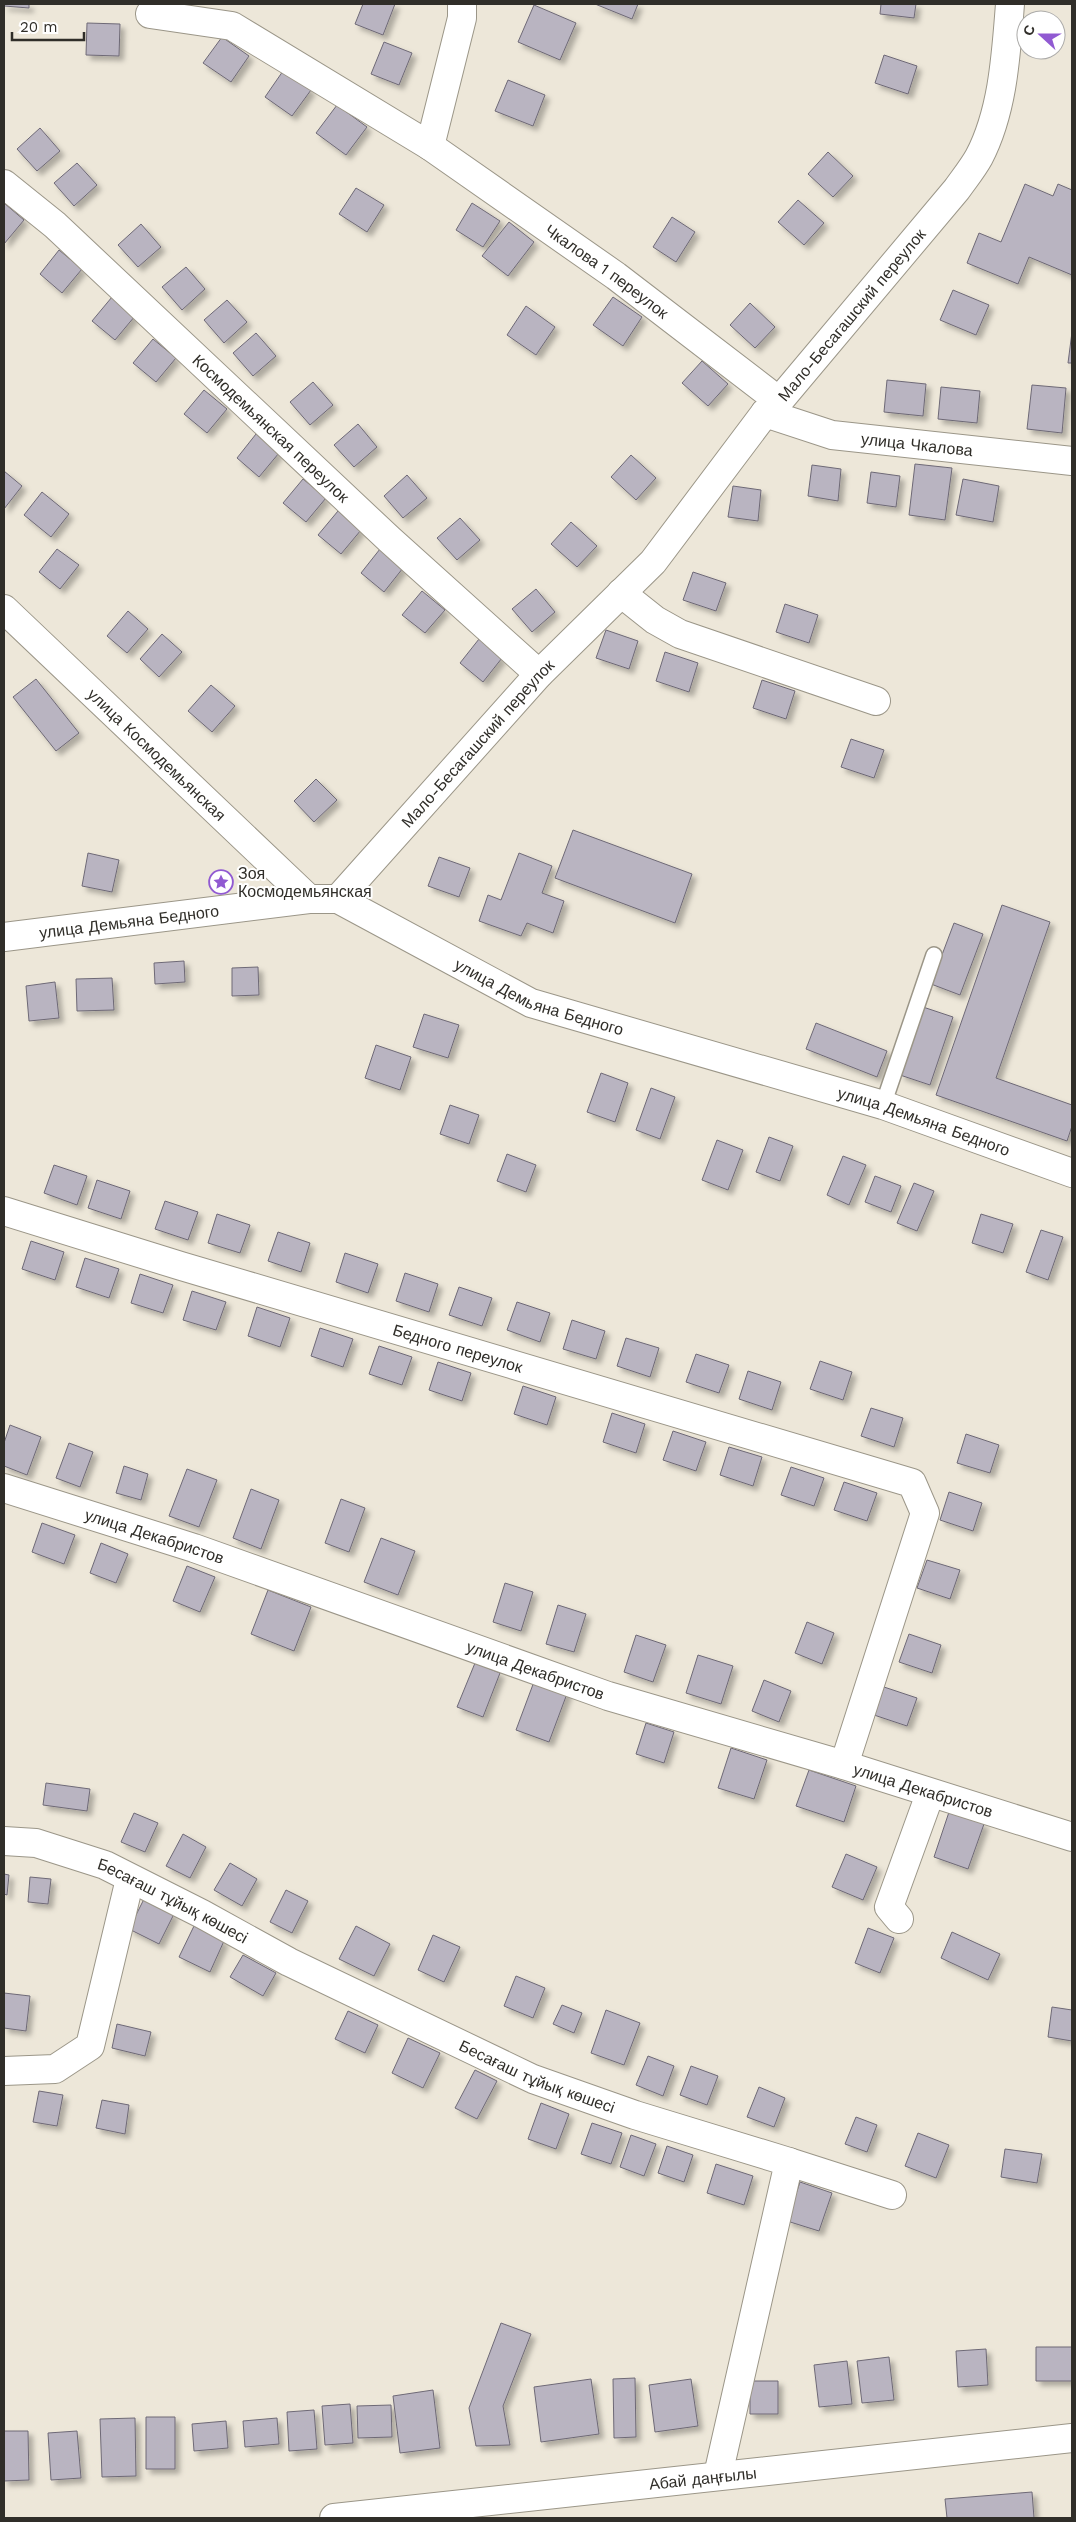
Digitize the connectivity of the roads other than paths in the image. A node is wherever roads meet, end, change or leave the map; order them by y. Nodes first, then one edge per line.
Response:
1 (462, 4) edge
2 (1010, 4) edge
3 (150, 14) dead end
4 (430, 146) junction
5 (4, 184) edge
6 (772, 407) junction
7 (1072, 461) edge
8 (621, 594) junction
9 (4, 609) edge
10 (539, 674) junction
11 (876, 701) dead end
12 (310, 899) junction
13 (338, 899) junction
14 (4, 937) edge
15 (934, 955) dead end
16 (883, 1105) junction
17 (1072, 1173) edge
18 (4, 1211) edge
19 (4, 1488) edge
20 (844, 1765) junction
21 (930, 1794) junction
22 (1072, 1837) edge
23 (4, 1841) edge
24 (130, 1879) junction
25 (899, 1919) dead end
26 (4, 2071) edge
27 (789, 2162) junction
28 (892, 2195) dead end
29 (1072, 2438) edge
30 (718, 2475) junction
31 (334, 2518) edge

1 - 4 street
2 - 6 street, Мало-Бесагашский переулок
3 - 4 street, Чкалова 1 переулок
4 - 6 street, Чкалова 1 переулок
5 - 10 street, Космодемьянская переулок
6 - 7 street, улица Чкалова
6 - 8 street, Мало-Бесагашский переулок
8 - 10 street, Мало-Бесагашский переулок
8 - 11 street
9 - 12 street, улица Космодемьянская
10 - 13 street, Мало-Бесагашский переулок
12 - 13 street, улица Демьяна Бедного
12 - 14 street, улица Демьяна Бедного
13 - 16 street, улица Демьяна Бедного
15 - 16 lane
16 - 17 street, улица Демьяна Бедного
18 - 20 street, Бедного переулок
19 - 20 street, улица Декабристов
20 - 21 street, улица Декабристов
21 - 22 street, улица Декабристов
21 - 25 street
23 - 24 street, Бесағаш тұйық көшесі
24 - 26 street
24 - 27 street, Бесағаш тұйық көшесі
27 - 28 street, Бесағаш тұйық көшесі
27 - 30 street
29 - 30 street, Абай даңғылы
30 - 31 street, Абай даңғылы

